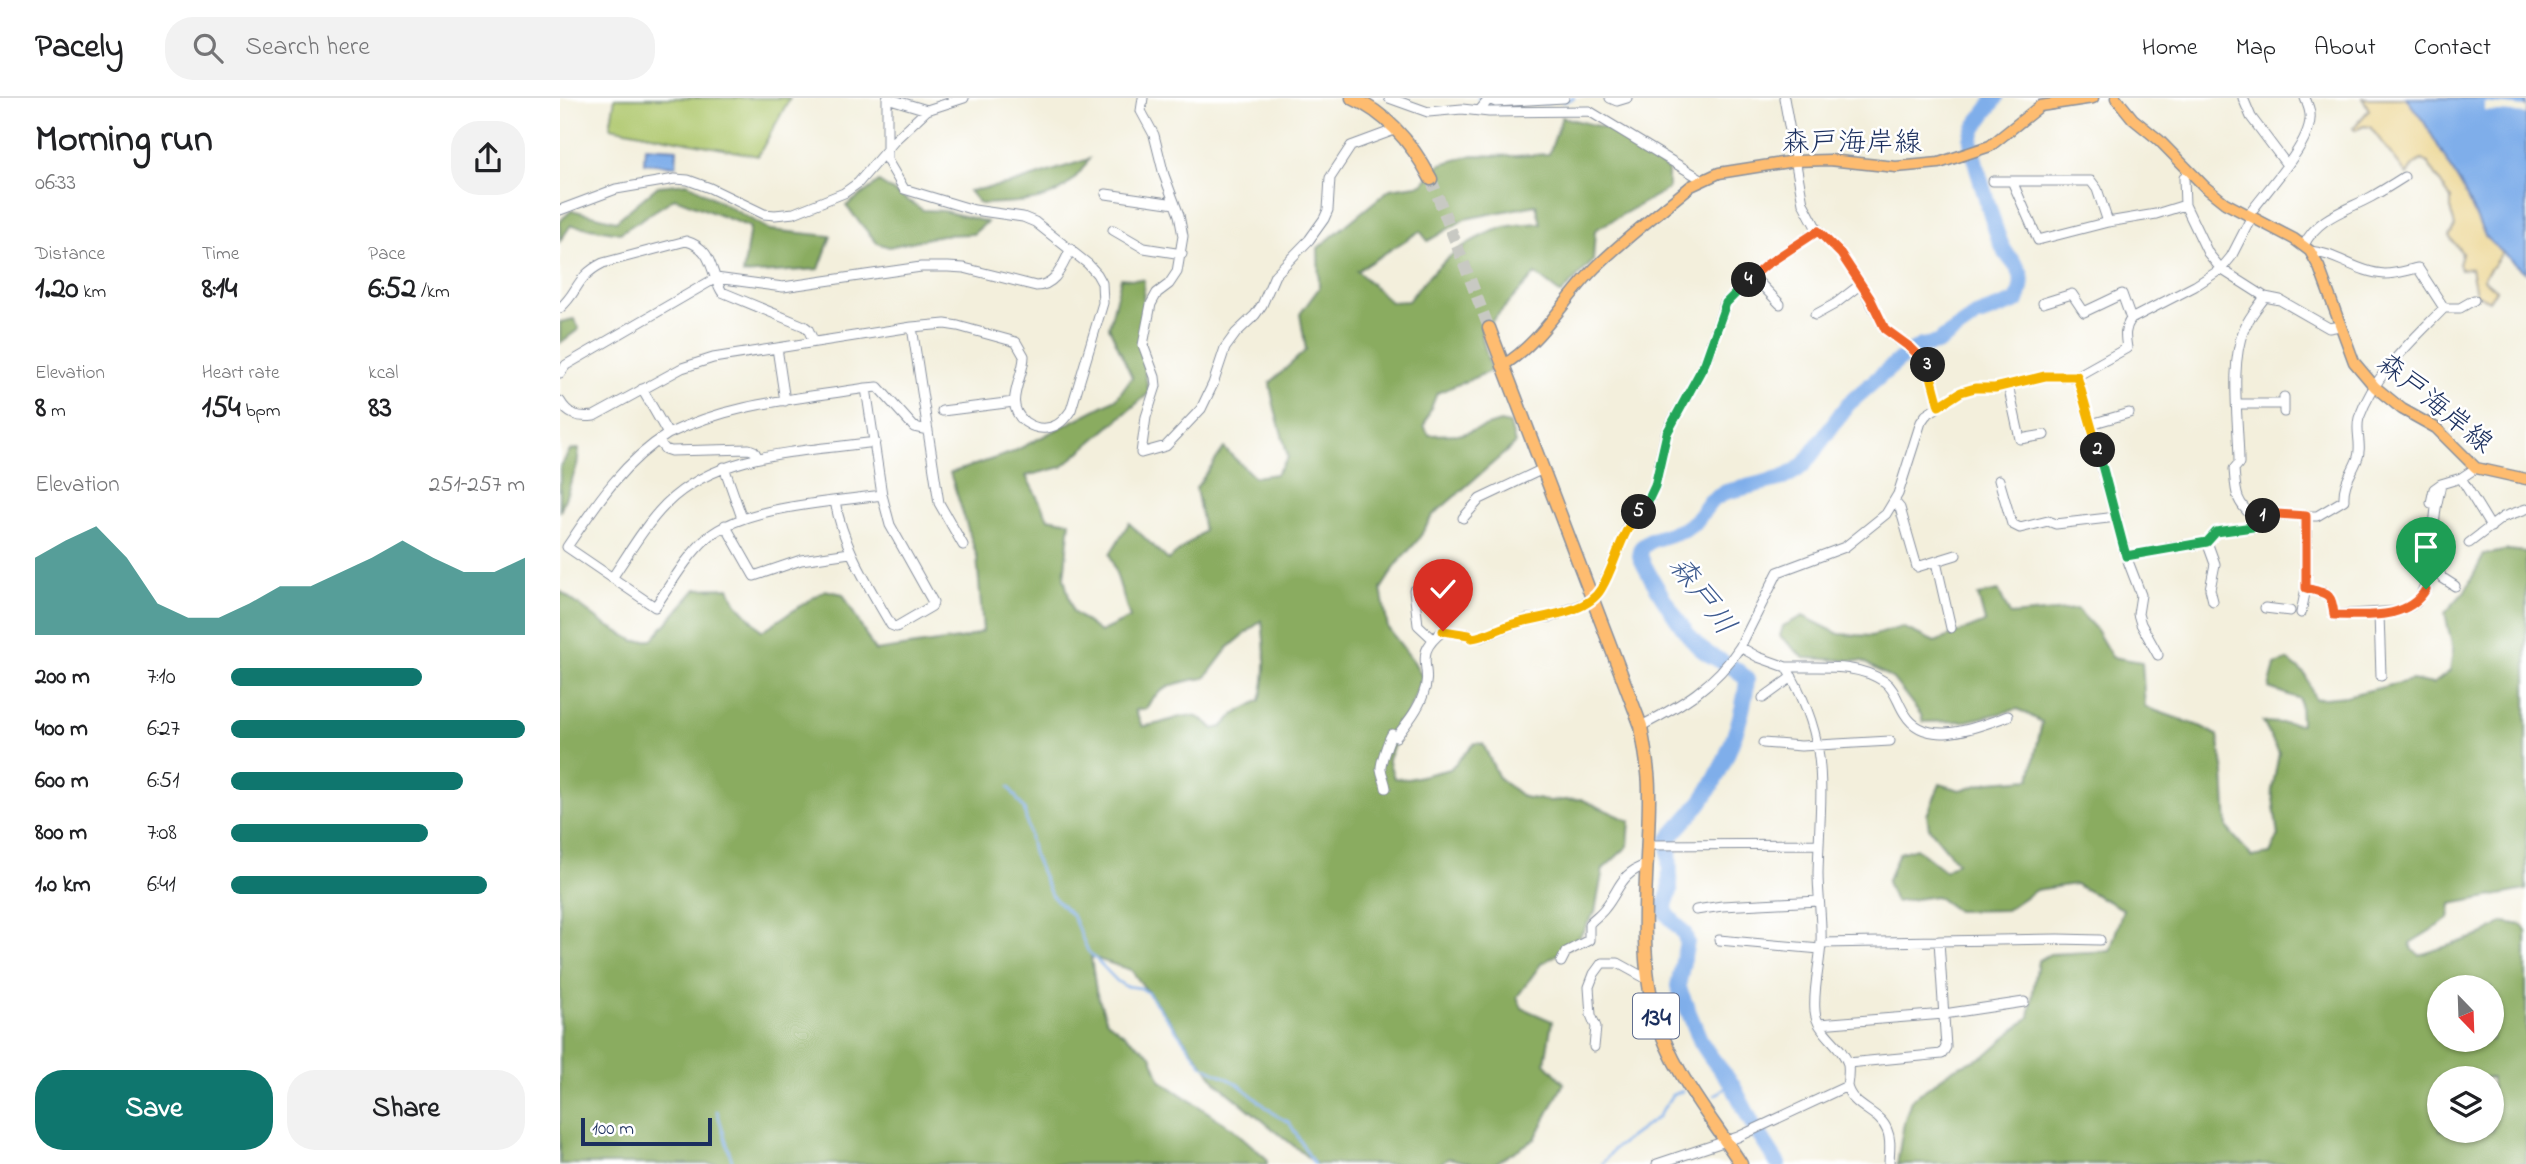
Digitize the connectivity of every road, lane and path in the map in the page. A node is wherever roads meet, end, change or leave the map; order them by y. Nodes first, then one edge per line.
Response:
1 (887, 98) edge
2 (964, 98) edge
3 (1143, 98) edge
4 (1352, 98) edge
5 (1389, 98) edge
6 (1564, 98) edge
7 (1610, 98) edge
8 (1627, 98) edge
9 (1784, 98) edge
10 (2093, 98) edge
11 (2116, 98) edge
12 (2243, 98) edge
13 (2305, 98) edge
14 (1486, 102) edge
15 (927, 110) junction
16 (1397, 129) junction
17 (886, 152) junction
18 (1794, 161) junction
19 (2287, 165) junction
20 (2189, 171) junction
21 (2404, 177) dead end
22 (1431, 179) tunnel mouth
23 (1703, 180) junction
24 (1993, 181) dead end
25 (2012, 181) junction
26 (1106, 194) dead end
27 (1175, 204) junction
28 (2185, 205) junction
29 (560, 210) edge
30 (2250, 217) junction
31 (2108, 222) junction
32 (1113, 230) dead end
33 (1818, 231) junction
34 (2307, 248) junction
35 (1070, 249) junction
36 (1182, 254) junction
37 (2221, 269) junction
38 (1753, 276) junction
39 (716, 278) junction
40 (1861, 284) junction
41 (2265, 297) junction
42 (2474, 300) dead end
43 (2043, 303) dead end
44 (1780, 304) dead end
45 (560, 308) edge
46 (2444, 308) junction
47 (1815, 315) dead end
48 (2131, 318) junction
49 (2340, 326) junction
50 (912, 327) junction
51 (1489, 328) tunnel mouth
52 (814, 342) junction
53 (778, 348) junction
54 (1502, 366) junction
55 (560, 373) edge
56 (2077, 376) junction
57 (2008, 385) junction
58 (2375, 387) junction
59 (866, 388) junction
60 (642, 389) junction
61 (560, 401) edge
62 (785, 401) junction
63 (1014, 402) junction
64 (2237, 404) junction
65 (2284, 405) dead end
66 (1939, 406) junction
67 (942, 411) dead end
68 (2129, 413) dead end
69 (2091, 424) junction
70 (928, 430) junction
71 (668, 434) junction
72 (2044, 435) dead end
73 (658, 440) junction
74 (874, 442) junction
75 (758, 458) junction
76 (724, 467) junction
77 (2476, 468) junction
78 (1543, 469) junction
79 (2461, 478) junction
80 (2526, 479) edge
81 (1999, 480) dead end
82 (882, 495) junction
83 (835, 501) junction
84 (1894, 501) junction
85 (2526, 509) edge
86 (2306, 516) junction
87 (742, 517) junction
88 (2117, 517) junction
89 (1462, 518) dead end
90 (2254, 518) junction
91 (725, 525) junction
92 (2491, 527) junction
93 (2207, 542) junction
94 (2469, 542) dead end
95 (962, 545) dead end
96 (2431, 550) junction
97 (850, 553) junction
98 (1956, 555) dead end
99 (2126, 556) junction
100 (1936, 562) junction
101 (612, 578) junction
102 (2455, 586) dead end
103 (2306, 588) junction
104 (1415, 590) dead end
105 (1594, 600) junction
106 (2213, 601) dead end
107 (2265, 608) dead end
108 (2290, 611) dead end
109 (2301, 613) dead end
110 (2379, 614) junction
111 (1951, 628) dead end
112 (1433, 639) junction
113 (1740, 646) junction
114 (2158, 655) dead end
115 (1786, 667) junction
116 (2381, 676) dead end
117 (1792, 677) junction
118 (1763, 698) dead end
119 (2008, 716) dead end
120 (1641, 726) junction
121 (1890, 741) dead end
122 (1763, 743) dead end
123 (1818, 745) junction
124 (1386, 788) dead end
125 (1819, 844) junction
126 (1648, 845) junction
127 (1647, 864) junction
128 (1819, 901) junction
129 (1696, 910) dead end
130 (1719, 940) dead end
131 (2100, 940) dead end
132 (1939, 941) junction
133 (1821, 946) junction
134 (1561, 962) dead end
135 (1647, 979) junction
136 (2024, 1002) dead end
137 (1944, 1014) junction
138 (1819, 1024) junction
139 (1594, 1047) dead end
140 (1848, 1063) junction
141 (1847, 1086) junction
142 (1727, 1142) junction
143 (1657, 1164) edge
144 (1741, 1164) edge
145 (1889, 1164) edge

1 - 15 street
1 - 17 street
2 - 15 street
3 - 27 street
4 - 16 highway
5 - 14 street
6 - 14 street
7 - 8 street
9 - 18 street
10 - 18 main road, 森戸海岸線
11 - 20 main road
12 - 19 street
13 - 19 street
14 - 23 street
15 - 17 street
16 - 22 highway
16 - 36 street
17 - 29 street
17 - 35 street
18 - 23 main road, 森戸海岸線
18 - 33 street
19 - 30 street
20 - 28 street
20 - 30 main road
21 - 34 street
23 - 54 main road, 森戸海岸線
24 - 25 street
25 - 31 street
25 - 31 street
26 - 27 street
27 - 36 street
28 - 31 street
28 - 37 street
30 - 34 main road
30 - 37 street
32 - 36 street
33 - 38 street
33 - 40 street
34 - 46 street
34 - 49 main road, 森戸海岸線
35 - 39 street
35 - 63 street
37 - 41 street
37 - 48 street
38 - 44 street
38 - 105 street
39 - 45 street
39 - 52 street
39 - 55 street
40 - 47 street
40 - 66 street
41 - 49 street
41 - 64 street
42 - 46 street
43 - 48 street
46 - 58 street
48 - 56 street
49 - 58 main road, 森戸海岸線
50 - 52 street
50 - 63 street
50 - 70 street
51 - 54 highway, 134
52 - 53 street
53 - 60 street
53 - 62 street
54 - 78 highway, 134
56 - 57 street
56 - 69 street
57 - 66 street
57 - 72 street
58 - 77 main road, 森戸海岸線
58 - 86 street
59 - 62 street
59 - 70 street
59 - 74 street
60 - 61 street
60 - 71 street
62 - 71 street
63 - 67 street
64 - 65 street
64 - 90 street
66 - 84 street
68 - 69 street
69 - 88 street
70 - 95 street
71 - 73 street
73 - 75 street
73 - 101 street
74 - 75 street
74 - 82 street
75 - 76 street
76 - 87 street
76 - 101 street
77 - 79 street
77 - 80 main road, 森戸海岸線
78 - 89 street
78 - 105 highway, 134
79 - 92 street
79 - 96 street
81 - 88 street
82 - 83 street
82 - 97 street
83 - 87 street
83 - 97 street
84 - 100 street
84 - 113 street
85 - 92 street
86 - 90 street
86 - 103 street
87 - 91 street
88 - 99 street
90 - 93 street
91 - 97 street
91 - 101 street
92 - 94 street
93 - 99 street
93 - 106 street
96 - 102 street
96 - 110 street
98 - 100 street
99 - 114 street
100 - 111 street
103 - 109 street
103 - 110 street
104 - 112 street
105 - 112 street
105 - 120 highway, 134
107 - 108 street
110 - 116 street
112 - 124 street
113 - 115 street
113 - 120 street
115 - 117 street
115 - 119 street
117 - 118 street
117 - 123 street
120 - 126 highway, 134
121 - 123 street
122 - 123 street
123 - 125 street
125 - 126 street
125 - 128 street
126 - 127 highway, 134
127 - 134 street
127 - 135 highway, 134
128 - 129 street
128 - 133 street
130 - 133 street
131 - 132 street
132 - 133 street
132 - 137 street
133 - 138 street
135 - 139 street
135 - 142 highway, 134
136 - 137 street
137 - 138 street
137 - 140 street
138 - 140 street
140 - 141 street
141 - 142 street
141 - 145 street
142 - 143 street
142 - 144 highway, 134

